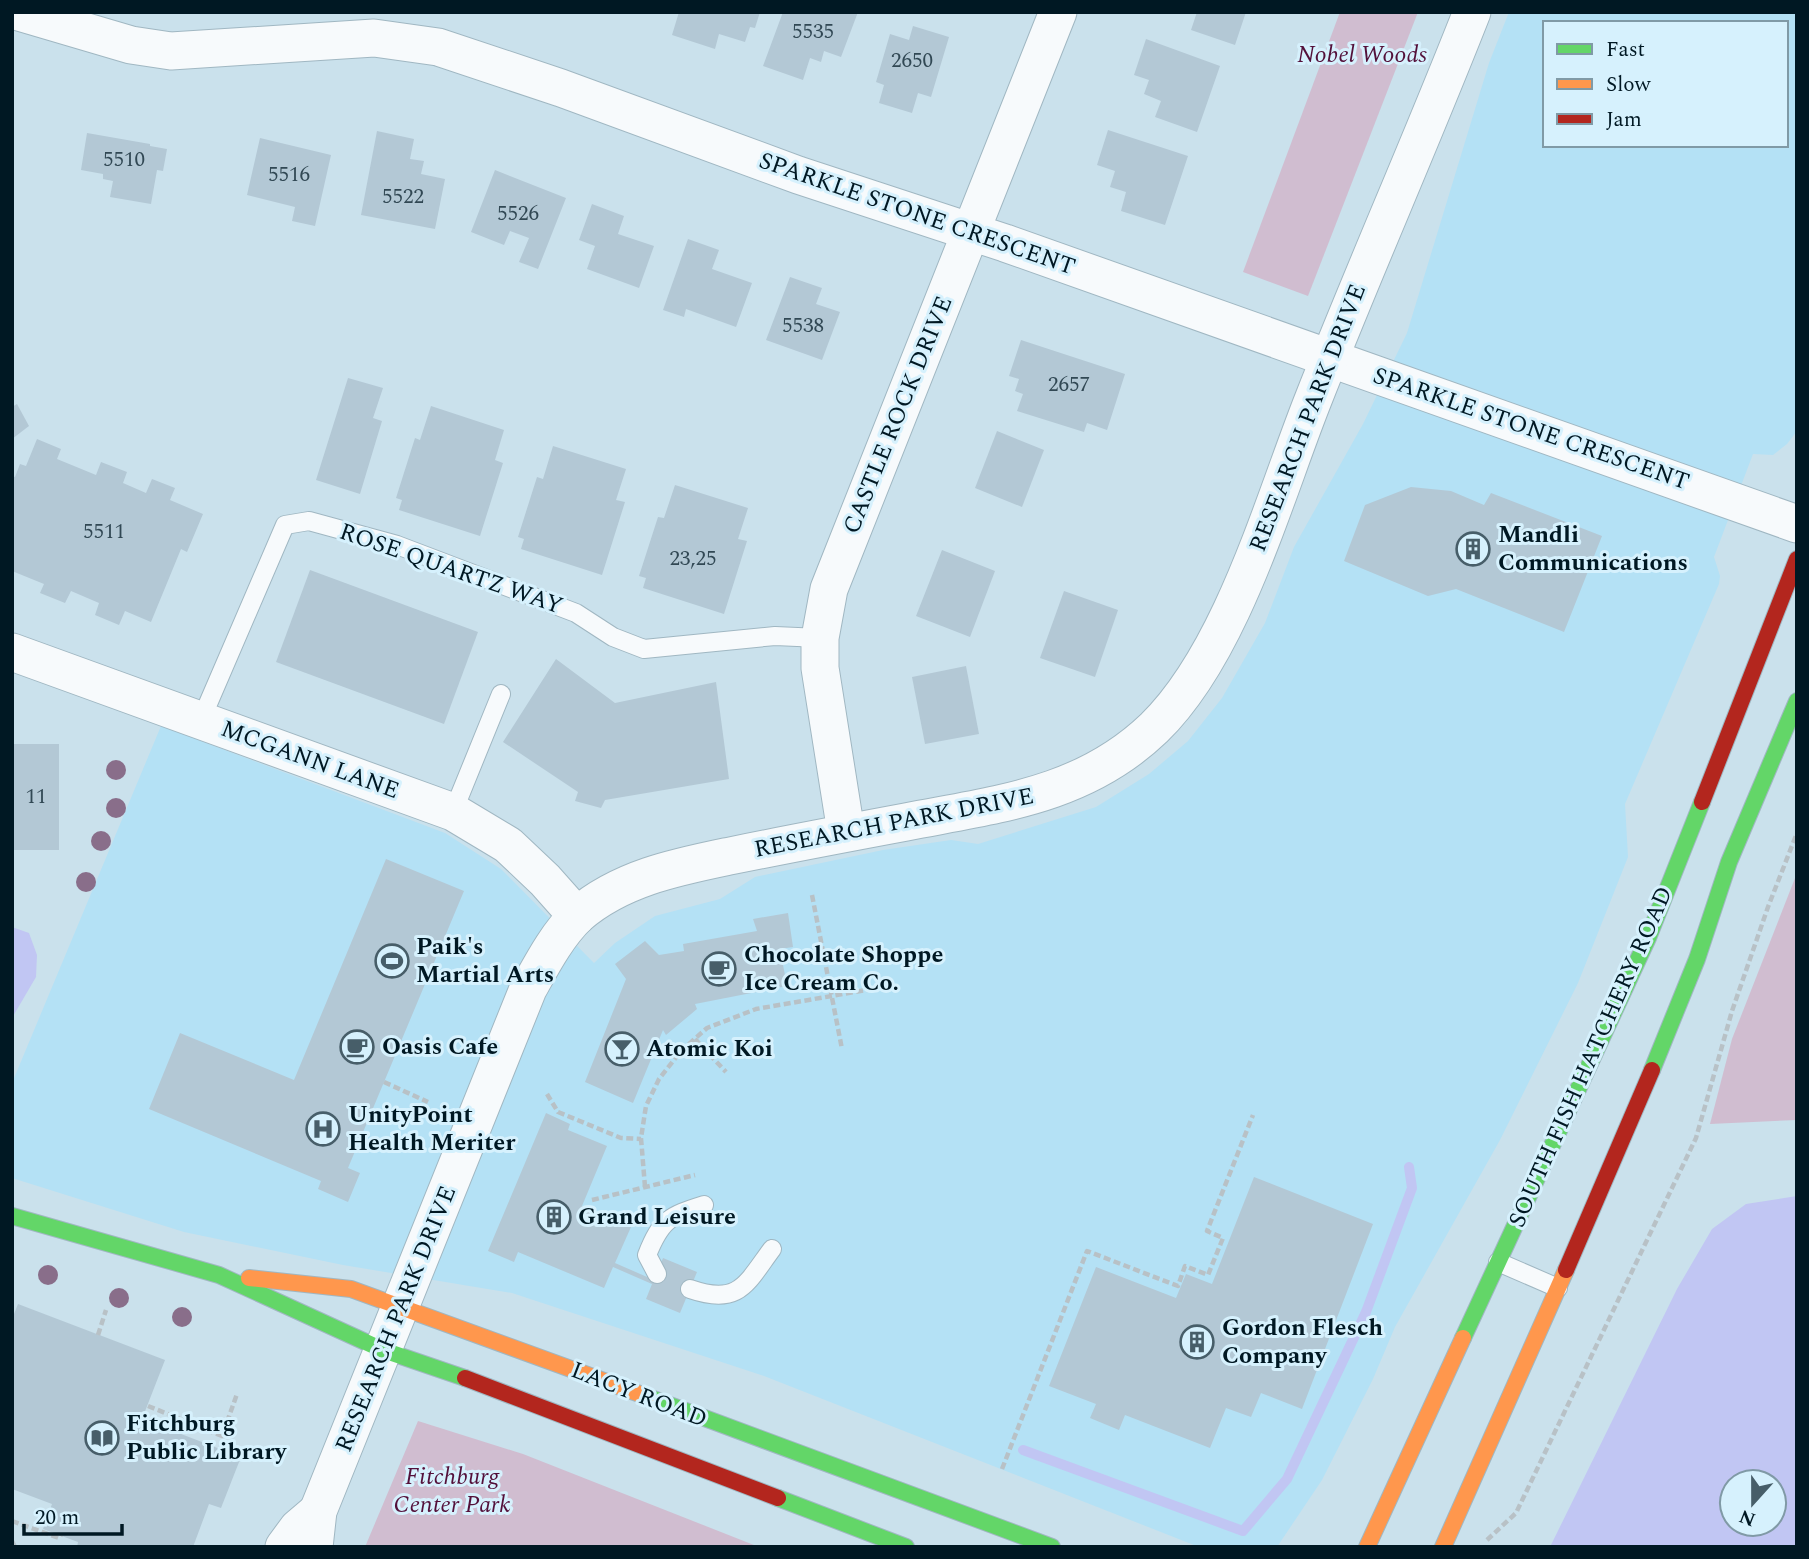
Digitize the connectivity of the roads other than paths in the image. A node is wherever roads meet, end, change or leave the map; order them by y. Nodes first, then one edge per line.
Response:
1 (1058, 12) edge
2 (1472, 12) edge
3 (20, 13) edge
4 (12, 37) edge
5 (971, 231) junction
6 (1330, 358) junction
7 (1797, 524) edge
8 (1797, 559) edge
9 (820, 638) junction
10 (12, 652) edge
11 (502, 694) dead end
12 (1797, 701) edge
13 (201, 720) junction
14 (453, 812) junction
15 (846, 832) junction
16 (577, 916) junction
17 (704, 1205) dead end
18 (12, 1216) edge
19 (772, 1249) dead end
20 (1498, 1262) junction
21 (657, 1274) dead end
22 (219, 1275) junction
23 (690, 1289) dead end
24 (1558, 1289) junction
25 (402, 1306) junction
26 (383, 1350) junction
27 (318, 1511) junction
28 (284, 1547) edge
29 (314, 1547) edge
30 (906, 1547) edge
31 (1052, 1547) edge
32 (1367, 1547) edge
33 (1443, 1547) edge

1 - 5 street, CASTLE ROCK DRIVE
2 - 6 street, RESEARCH PARK DRIVE
3 - 4 street
3 - 5 street, SPARKLE STONE CRESCENT
5 - 6 street, SPARKLE STONE CRESCENT
5 - 9 street, CASTLE ROCK DRIVE
6 - 7 street, SPARKLE STONE CRESCENT
6 - 15 street, RESEARCH PARK DRIVE
8 - 20 main road, SOUTH FISH HATCHERY ROAD
9 - 13 lane, ROSE QUARTZ WAY
9 - 15 street, CASTLE ROCK DRIVE
10 - 13 street, MCGANN LANE
11 - 14 lane
12 - 24 main road
13 - 14 street, MCGANN LANE
14 - 16 street, MCGANN LANE
15 - 16 street, RESEARCH PARK DRIVE
16 - 25 street, RESEARCH PARK DRIVE
17 - 21 lane
18 - 22 main road, LACY ROAD
19 - 23 lane
20 - 24 lane
20 - 32 main road, SOUTH FISH HATCHERY ROAD
22 - 25 main road, LACY ROAD
22 - 26 main road, LACY ROAD
24 - 33 main road
25 - 26 street, RESEARCH PARK DRIVE
25 - 31 main road, LACY ROAD
26 - 27 street, RESEARCH PARK DRIVE
26 - 30 main road, LACY ROAD
27 - 28 street, RESEARCH PARK DRIVE
27 - 29 street, RESEARCH PARK DRIVE

